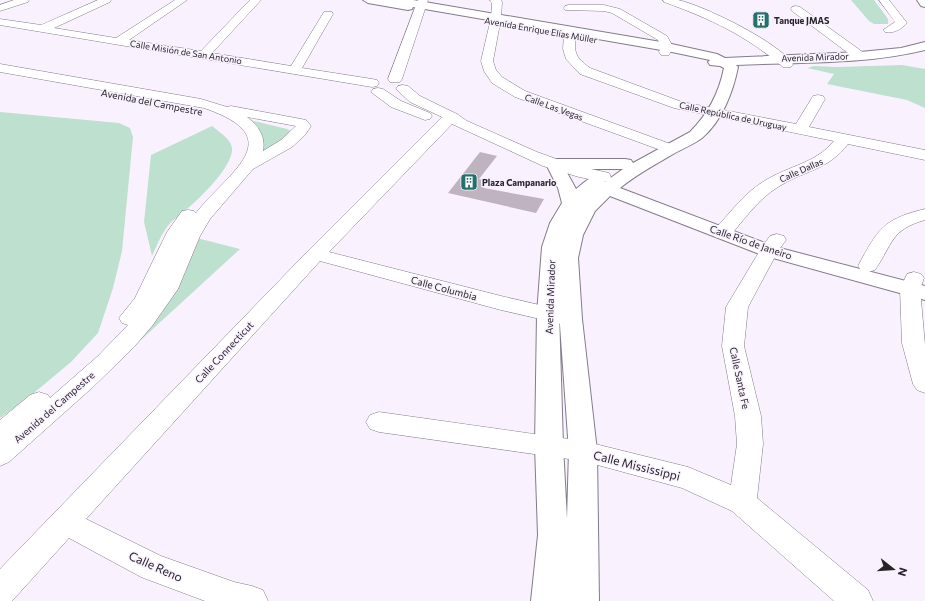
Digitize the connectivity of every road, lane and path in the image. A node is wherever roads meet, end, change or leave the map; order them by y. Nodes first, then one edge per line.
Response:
1 (24, 0) edge
2 (106, 0) edge
3 (182, 0) edge
4 (256, 0) edge
5 (368, 0) edge
6 (394, 0) edge
7 (495, 0) edge
8 (668, 0) edge
9 (884, 0) edge
10 (922, 0) edge
11 (925, 4) edge
12 (422, 5) edge
13 (0, 8) edge
14 (796, 9) dead end
15 (328, 14) dead end
16 (569, 19) edge
17 (495, 20) junction
18 (0, 22) edge
19 (42, 29) junction
20 (889, 30) dead end
21 (119, 41) junction
22 (925, 46) edge
23 (666, 49) junction
24 (204, 55) junction
25 (860, 56) junction
26 (925, 56) edge
27 (783, 61) junction
28 (721, 65) junction
29 (295, 69) junction
30 (4, 76) edge
31 (375, 87) junction
32 (400, 94) junction
33 (818, 99) dead end
34 (197, 106) junction
35 (218, 108) junction
36 (707, 111) junction
37 (452, 121) junction
38 (800, 130) junction
39 (844, 139) junction
40 (666, 147) junction
41 (925, 155) edge
42 (554, 164) junction
43 (237, 174) junction
44 (608, 178) junction
45 (647, 199) junction
46 (579, 206) junction
47 (925, 214) edge
48 (726, 228) junction
49 (773, 246) junction
50 (316, 254) junction
51 (171, 264) junction
52 (868, 266) junction
53 (918, 285) edge
54 (548, 314) junction
55 (571, 319) junction
56 (925, 384) edge
57 (379, 422) dead end
58 (0, 435) edge
59 (549, 446) junction
60 (583, 451) junction
61 (0, 455) edge
62 (742, 503) junction
63 (65, 522) junction
64 (0, 591) edge
65 (252, 601) edge
66 (548, 601) edge
67 (582, 601) edge
68 (857, 601) edge

1 - 13 street
2 - 19 street
3 - 21 street
4 - 24 street
5 - 12 main road, Avenida Enrique Elías Müller
6 - 12 main road, Avenida Enrique Elías Müller
7 - 17 street, Calle Las Vegas
8 - 27 street
9 - 20 street
10 - 11 main road
12 - 17 main road, Avenida Enrique Elías Müller
12 - 32 street
14 - 25 street
15 - 29 street
16 - 17 main road, Avenida Enrique Elías Müller
16 - 23 main road, Avenida Enrique Elías Müller
16 - 23 street
16 - 36 street, Calle República de Uruguay
17 - 40 street, Calle Las Vegas
18 - 19 street, Calle Misión de San Antonio
19 - 21 street, Calle Misión de San Antonio
21 - 24 street, Calle Misión de San Antonio
22 - 25 main road, Avenida Mirador
23 - 28 main road, Avenida Enrique Elías Müller
24 - 29 street, Calle Misión de San Antonio
25 - 27 main road, Avenida Mirador
26 - 27 main road, Avenida Mirador
27 - 28 main road, Avenida Mirador
28 - 36 main road, Avenida Mirador
29 - 31 street, Calle Misión de San Antonio
30 - 34 street, Avenida del Campestre
30 - 34 street, Avenida del Campestre
31 - 32 street, Calle Río de Janeiro
31 - 32 street
32 - 37 street, Calle Río de Janeiro
32 - 37 street, Calle Río de Janeiro
33 - 38 street
34 - 35 street, Avenida del Campestre
34 - 43 street, Avenida del Campestre
35 - 43 street, Avenida del Campestre
35 - 43 street, Avenida del Campestre
36 - 38 street, Calle República de Uruguay
36 - 40 main road, Avenida Mirador
37 - 42 street, Calle Río de Janeiro
37 - 50 street, Calle Connecticut
38 - 39 street, Calle República de Uruguay
39 - 41 street, Calle República de Uruguay
39 - 48 street, Calle Dallas
40 - 44 main road, Avenida Mirador
42 - 44 main road
42 - 44 street, Calle Río de Janeiro
42 - 46 main road
43 - 51 street, Avenida del Campestre
44 - 45 main road, Calle Río de Janeiro
44 - 45 main road
44 - 46 main road, Avenida Mirador
45 - 46 main road
45 - 48 main road, Calle Río de Janeiro
46 - 54 main road, Avenida Mirador
46 - 55 main road, Avenida Mirador
47 - 52 street
48 - 49 main road, Calle Río de Janeiro
49 - 52 main road, Calle Río de Janeiro
49 - 53 main road, Calle Río de Janeiro
49 - 62 street, Calle Santa Fe
50 - 54 street, Calle Columbia
50 - 63 street, Calle Connecticut
51 - 58 street, Avenida del Campestre
51 - 61 street, Avenida del Campestre
52 - 53 main road, Calle Río de Janeiro
53 - 56 street
54 - 55 street, Calle Columbia
54 - 59 main road, Avenida Mirador
55 - 60 main road, Avenida Mirador
57 - 59 street, Calle Mississippi
59 - 60 street, Calle Mississippi
59 - 66 main road, Avenida Mirador
60 - 62 street, Calle Mississippi
60 - 67 main road, Avenida Mirador
62 - 68 street, Calle Mississippi
63 - 64 street, Calle Connecticut
63 - 65 street, Calle Reno

